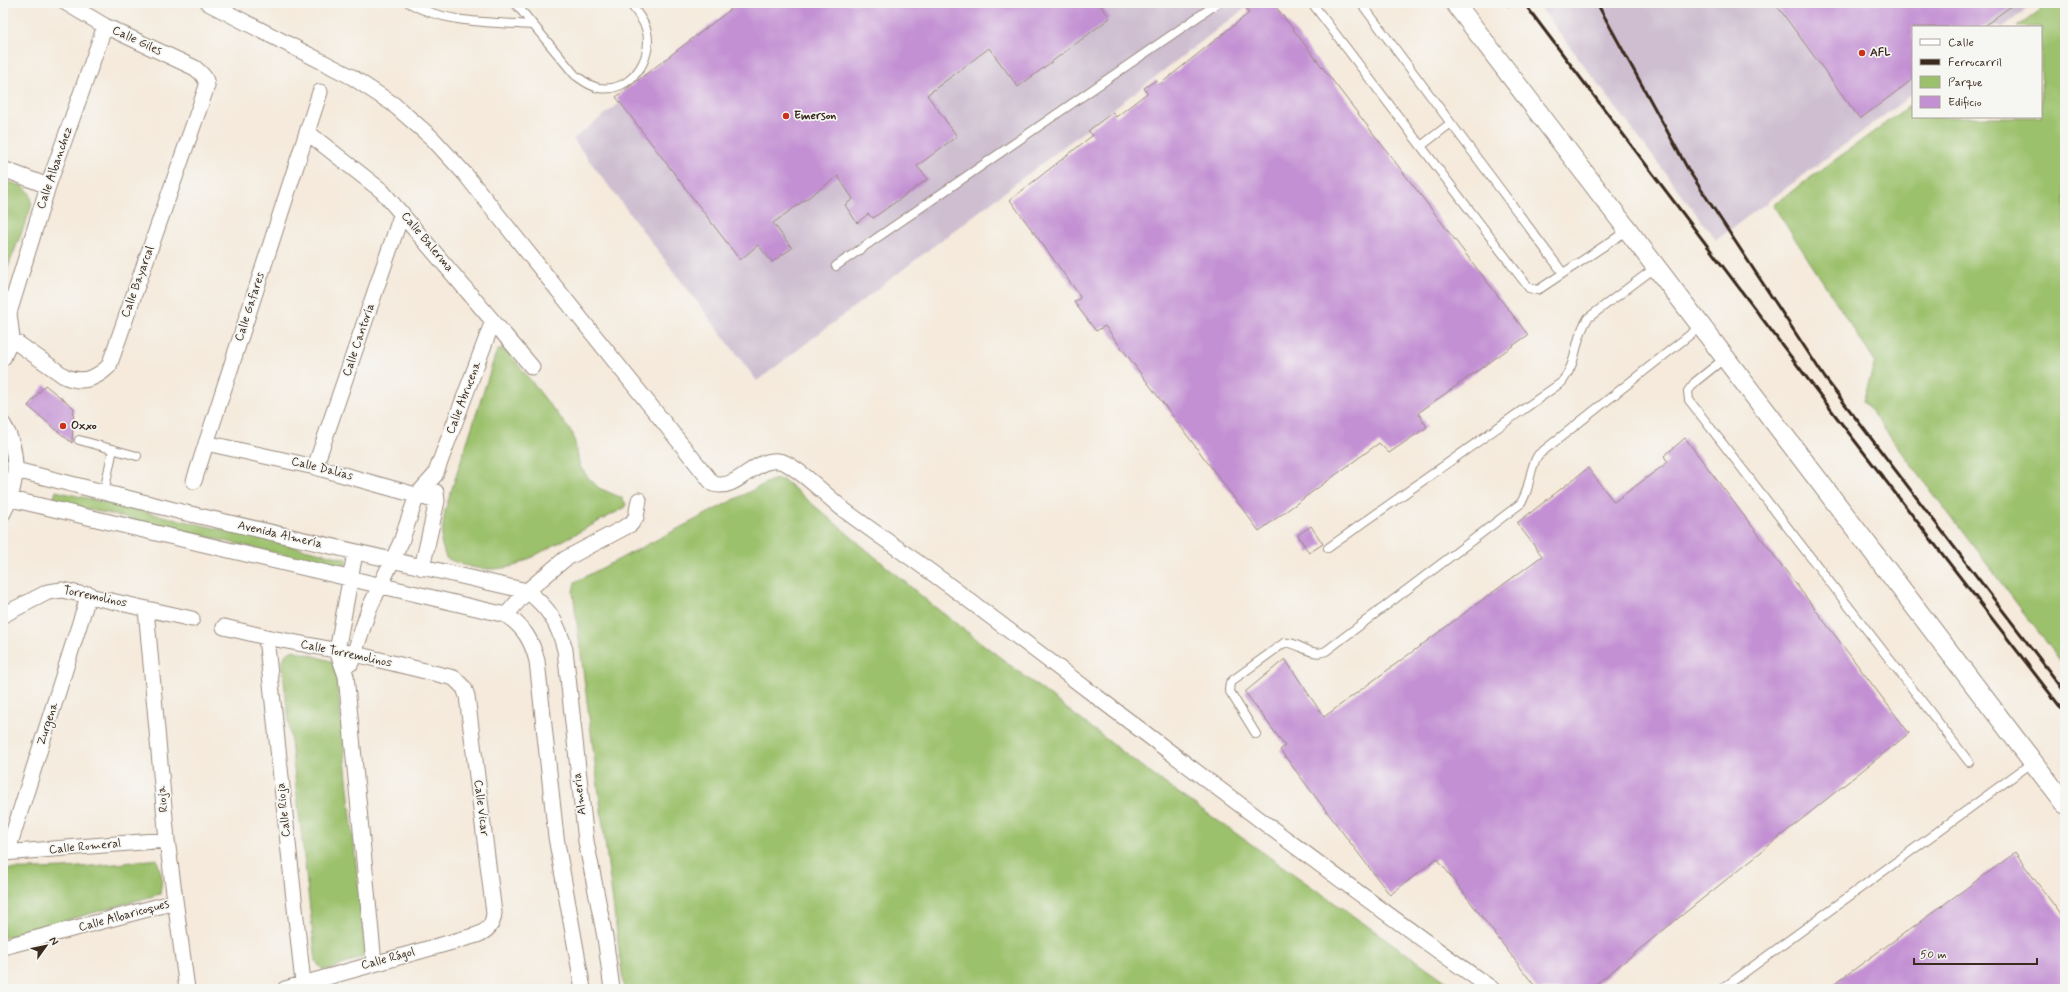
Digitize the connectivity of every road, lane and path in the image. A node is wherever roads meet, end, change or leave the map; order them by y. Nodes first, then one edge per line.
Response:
1 (66, 3) edge
2 (208, 3) edge
3 (409, 3) edge
4 (515, 3) edge
5 (630, 3) edge
6 (1218, 3) edge
7 (1312, 3) edge
8 (1361, 3) edge
9 (1455, 3) edge
10 (533, 25) junction
11 (105, 26) junction
12 (206, 80) joint
13 (320, 92) dead end
14 (1451, 123) junction
15 (307, 132) junction
16 (1421, 146) junction
17 (3, 169) edge
18 (48, 186) junction
19 (402, 213) junction
20 (1628, 230) junction
21 (836, 266) dead end
22 (1656, 267) junction
23 (1563, 273) junction
24 (6, 316) edge
25 (493, 320) junction
26 (1701, 326) junction
27 (7, 335) edge
28 (3, 358) edge
29 (1725, 358) junction
30 (532, 367) dead end
31 (3, 424) edge
32 (79, 440) dead end
33 (206, 443) junction
34 (113, 448) junction
35 (137, 456) dead end
36 (315, 467) junction
37 (16, 470) junction
38 (435, 475) junction
39 (194, 481) dead end
40 (104, 492) junction
41 (417, 495) junction
42 (11, 499) junction
43 (639, 500) dead end
44 (437, 501) junction
45 (3, 513) edge
46 (1328, 548) dead end
47 (356, 553) junction
48 (392, 561) junction
49 (422, 568) junction
50 (350, 579) junction
51 (379, 587) junction
52 (527, 591) junction
53 (89, 594) junction
54 (542, 603) joint
55 (146, 609) junction
56 (3, 615) edge
57 (506, 615) junction
58 (192, 618) dead end
59 (224, 627) dead end
60 (266, 637) junction
61 (337, 651) junction
62 (355, 654) junction
63 (346, 676) junction
64 (464, 688) joint
65 (1256, 734) dead end
66 (1969, 762) dead end
67 (2033, 762) junction
68 (2065, 804) edge
69 (167, 840) junction
70 (5, 853) edge
71 (175, 902) junction
72 (490, 928) joint
73 (3, 947) edge
74 (374, 963) junction
75 (303, 983) junction
76 (187, 989) edge
77 (285, 989) edge
78 (583, 989) edge
79 (612, 989) edge
80 (1492, 989) edge
81 (1722, 989) edge

1 - 11 street, Calle Giles
2 - 80 street
3 - 10 lane
4 - 10 lane
5 - 10 lane
6 - 21 lane
7 - 16 lane
8 - 14 lane
9 - 20 street
11 - 12 street, Calle Giles
11 - 18 street, Calle Albanchez
12 - 27 street, Calle Bayarcal
13 - 15 street, Calle Gafares
14 - 16 lane
14 - 23 lane
15 - 19 street, Calle Balerma
15 - 33 street, Calle Gafares
16 - 23 lane
17 - 18 street
18 - 24 street, Calle Albanchez
19 - 25 street, Calle Balerma
19 - 36 street, Calle Cantoría
20 - 22 street
20 - 23 lane
22 - 26 street
22 - 46 lane
24 - 27 street, Calle Albanchez
25 - 30 street, Calle Balerma
25 - 38 street, Calle Abrucena
26 - 29 street
26 - 65 lane
27 - 28 street
29 - 66 lane
29 - 67 street
31 - 37 street
32 - 34 lane
33 - 36 street, Calle Dalias
33 - 39 street, Calle Gafares
34 - 35 lane
34 - 40 lane
36 - 41 street, Calle Dalias
37 - 40 street, Avenida Almería
37 - 42 street
38 - 41 street, Calle Abrucena
38 - 44 street, Calle Abrucena
40 - 47 street, Avenida Almería
41 - 44 street, Calle Dalias
41 - 48 street, Calle Abrucena
42 - 45 street
42 - 50 street
43 - 52 street
44 - 49 street, Calle Abrucena
47 - 48 street, Avenida Almería
47 - 50 street
48 - 49 street, Avenida Almería
48 - 51 street
49 - 52 street, Avenida Almería
50 - 51 street
50 - 61 street
51 - 57 street
51 - 62 street
52 - 54 street, Avenida Almería
52 - 57 street
53 - 55 street, Torremolinos
53 - 56 street, Torremolinos
53 - 70 street, Zurgena
54 - 79 street, Almería
55 - 58 street, Torremolinos
55 - 69 street, Rioja
57 - 78 street
59 - 60 street, Calle Torremolinos
60 - 61 street, Calle Torremolinos
60 - 75 street, Calle Rioja
61 - 62 street, Calle Torremolinos
61 - 63 street
62 - 63 street
62 - 64 street, Calle Torremolinos
63 - 74 street
64 - 72 street, Calle Vicar
67 - 68 street
67 - 81 lane
69 - 70 street, Calle Romeral
69 - 71 street, Rioja
71 - 73 street, Calle Albaricoques
71 - 76 street, Rioja
72 - 74 street, Calle Rágol
74 - 75 street, Calle Rágol
75 - 77 street, Calle Rágol

